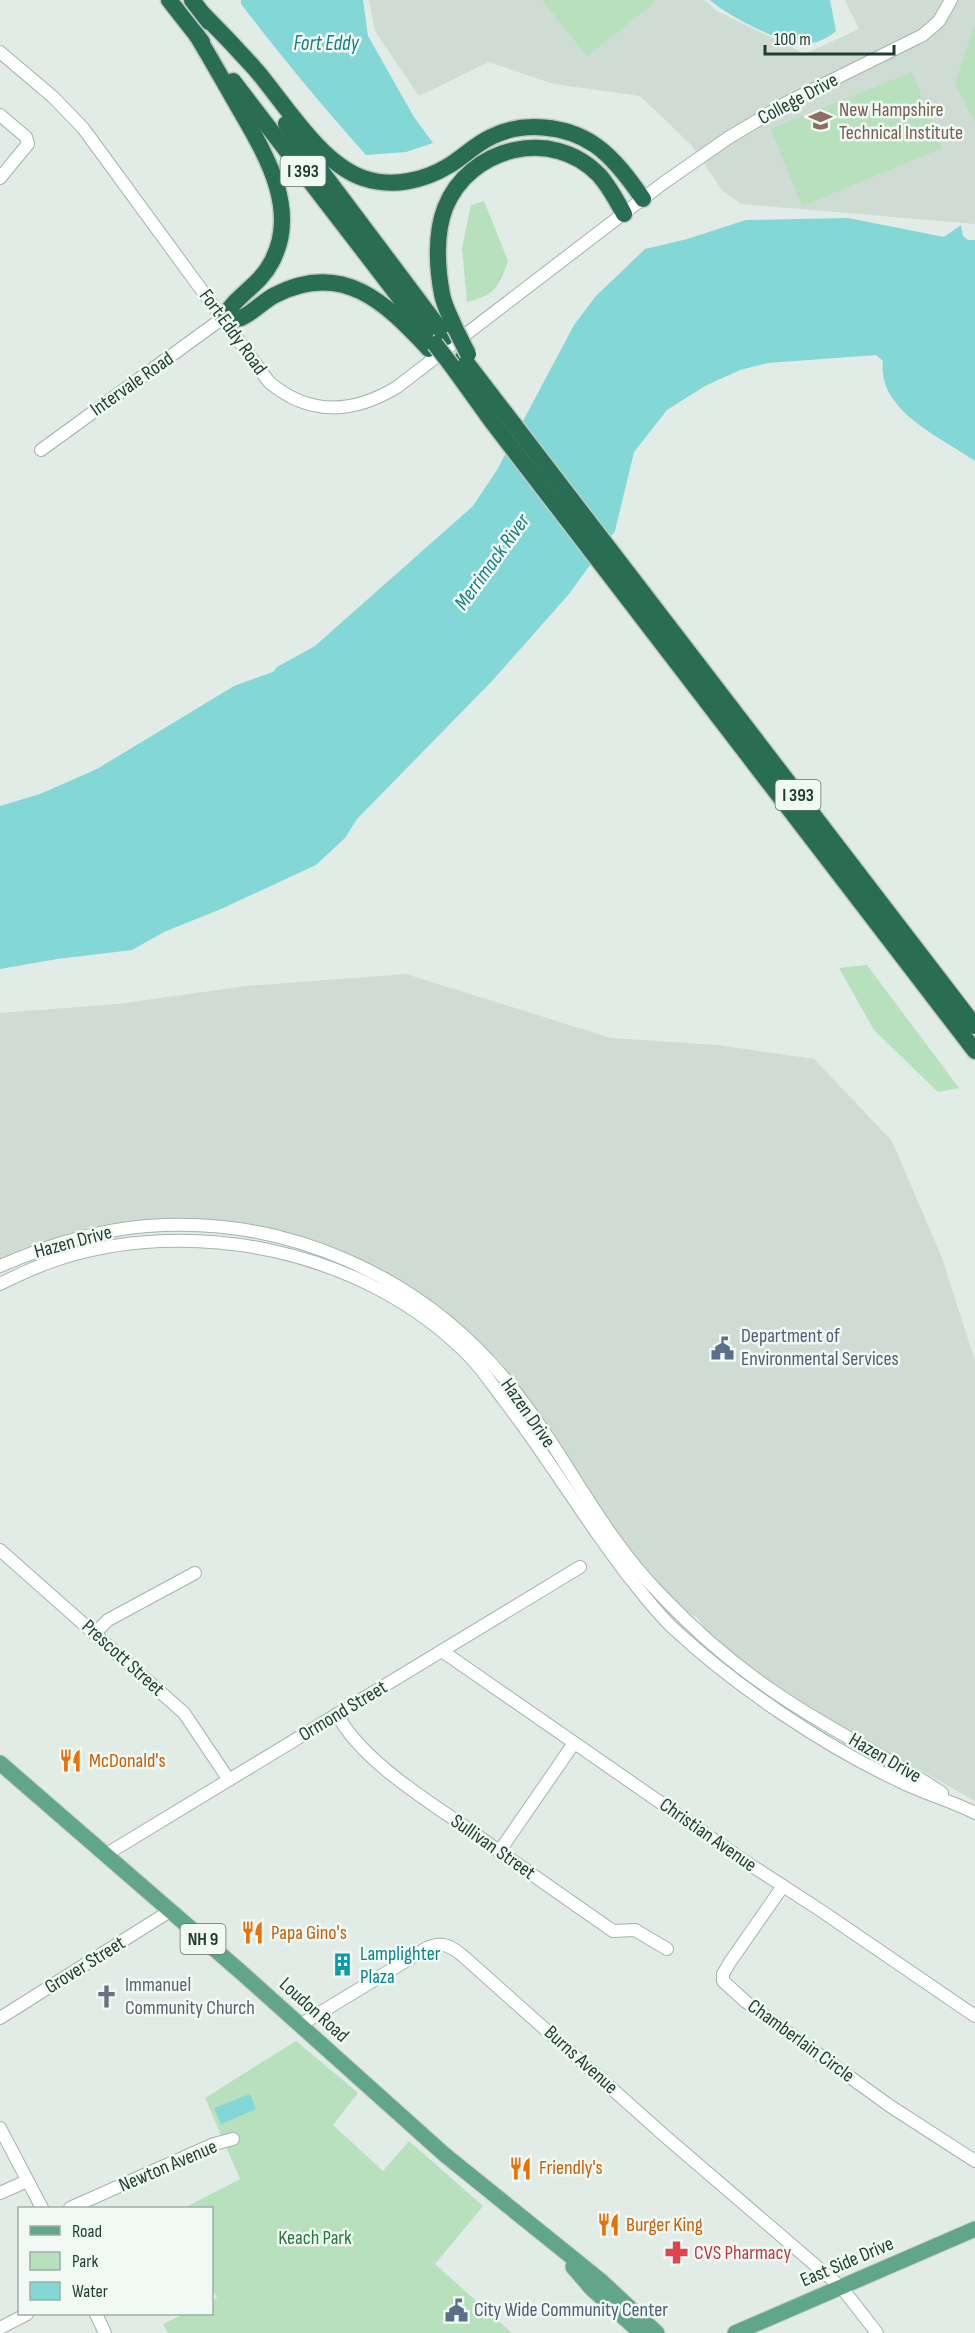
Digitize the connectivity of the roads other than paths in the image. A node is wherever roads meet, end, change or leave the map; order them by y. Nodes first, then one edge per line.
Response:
1 (169, 0) edge
2 (192, 0) edge
3 (951, 0) edge
4 (203, 14) junction
5 (196, 34) junction
6 (0, 52) edge
7 (0, 115) edge
8 (0, 178) edge
9 (643, 199) junction
10 (624, 214) junction
11 (223, 318) junction
12 (441, 340) junction
13 (457, 362) junction
14 (41, 450) dead end
15 (623, 579) junction
16 (975, 1026) edge
17 (975, 1051) edge
18 (0, 1266) edge
19 (0, 1284) edge
20 (0, 1550) edge
21 (580, 1567) dead end
22 (195, 1573) dead end
23 (95, 1634) junction
24 (442, 1651) junction
25 (337, 1714) junction
26 (574, 1743) junction
27 (0, 1763) edge
28 (229, 1780) junction
29 (970, 1810) edge
30 (499, 1852) junction
31 (105, 1855) junction
32 (783, 1886) junction
33 (170, 1911) junction
34 (667, 1949) dead end
35 (975, 2016) edge
36 (0, 2018) edge
37 (300, 2025) junction
38 (0, 2128) edge
39 (233, 2139) dead end
40 (975, 2161) edge
41 (27, 2181) junction
42 (0, 2193) edge
43 (41, 2207) edge
44 (72, 2207) edge
45 (975, 2229) edge
46 (548, 2238) junction
47 (842, 2288) junction
48 (23, 2315) edge
49 (97, 2315) edge
50 (0, 2328) edge
51 (105, 2333) edge
52 (641, 2333) edge
53 (657, 2333) edge
54 (735, 2333) edge
55 (877, 2333) edge

1 - 5 highway, I 393
2 - 4 highway, I 393
3 - 9 street, College Drive
4 - 9 highway
4 - 12 highway, I 393
5 - 11 highway
5 - 12 highway, I 393
6 - 11 street, Fort Eddy Road
7 - 8 street
9 - 10 street, Fort Eddy Road
10 - 11 street, Fort Eddy Road
10 - 12 highway
11 - 12 highway
11 - 14 street, Intervale Road
12 - 13 highway, I 393
13 - 15 highway, I 393
13 - 15 highway, I 393
15 - 16 highway, I 393
15 - 17 highway, I 393
18 - 29 street, Hazen Drive
19 - 29 street, Hazen Drive
20 - 23 street, Prescott Street
21 - 24 street, Ormond Street
22 - 23 street
23 - 28 street, Prescott Street
24 - 25 street, Ormond Street
24 - 26 street, Christian Avenue
25 - 28 street, Ormond Street
25 - 30 street, Sullivan Street
26 - 30 street
26 - 32 street, Christian Avenue
27 - 31 main road, Loudon Road / NH 9
28 - 31 street, Ormond Street
30 - 34 street, Sullivan Street
31 - 33 main road, Loudon Road / NH 9
32 - 35 street, Christian Avenue
32 - 40 street, Chamberlain Circle
33 - 36 street, Grover Street
33 - 37 main road, Loudon Road / NH 9
37 - 46 main road, Loudon Road / NH 9
37 - 47 street, Burns Avenue
38 - 41 street
39 - 44 street, Newton Avenue
41 - 42 street
41 - 43 street
45 - 47 main road, East Side Drive
46 - 52 main road, Loudon Road / NH 9
46 - 53 main road, Loudon Road
47 - 54 main road, East Side Drive
47 - 55 street, Burns Avenue
48 - 50 street
49 - 51 street

